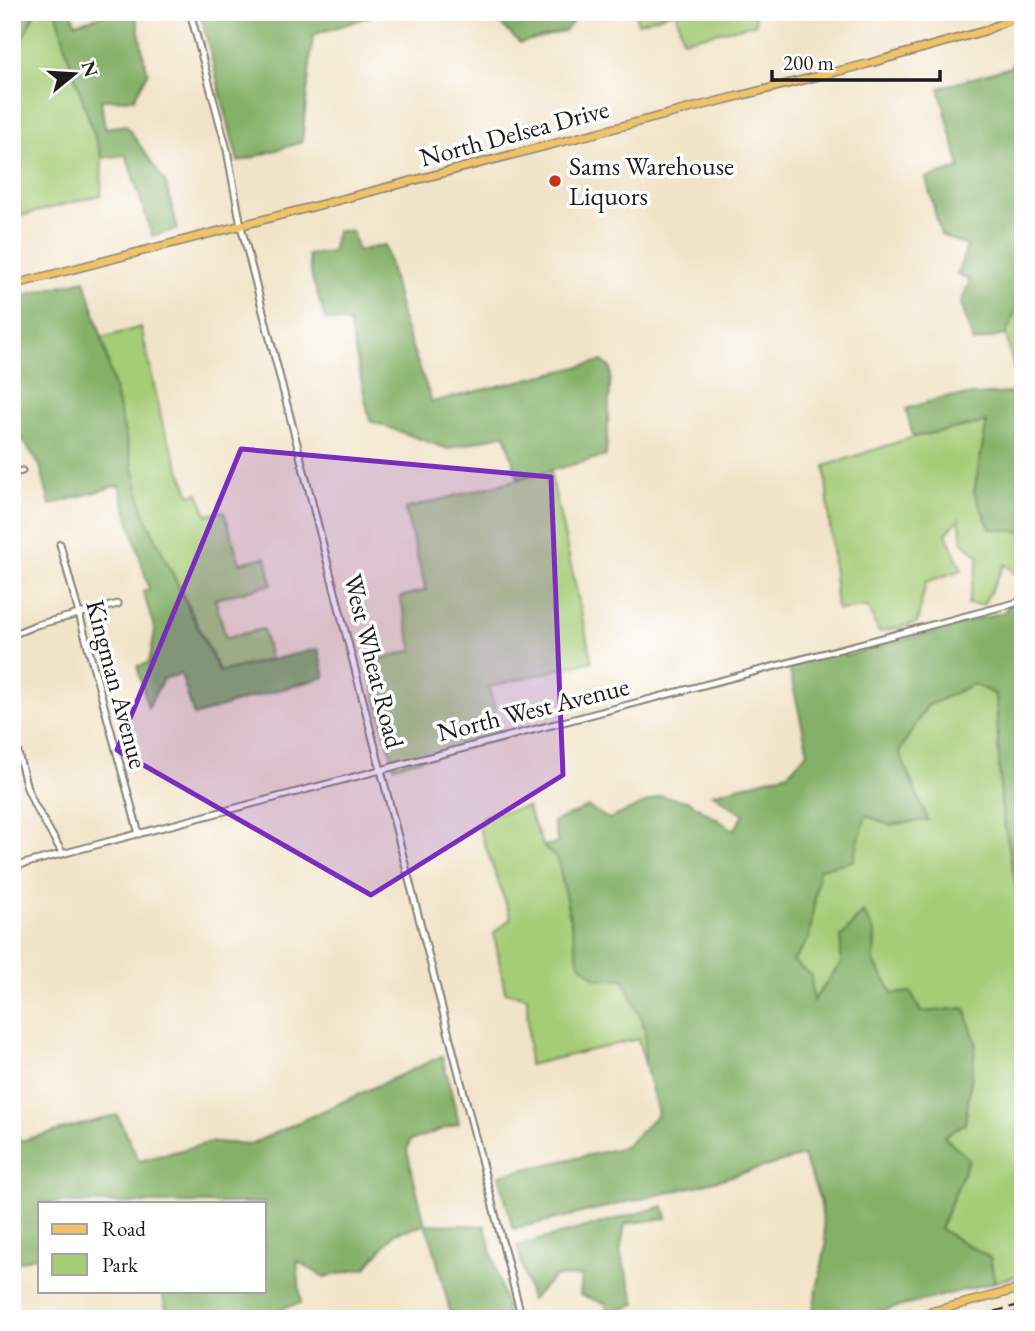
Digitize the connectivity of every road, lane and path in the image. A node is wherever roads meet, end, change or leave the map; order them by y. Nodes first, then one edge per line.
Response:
1 (190, 12) edge
2 (1023, 14) edge
3 (241, 226) junction
4 (12, 285) edge
5 (22, 471) dead end
6 (12, 473) edge
7 (60, 544) dead end
8 (1023, 601) edge
9 (118, 604) dead end
10 (78, 616) junction
11 (12, 635) edge
12 (12, 730) edge
13 (381, 768) junction
14 (139, 834) junction
15 (63, 854) junction
16 (12, 867) edge
17 (1023, 1288) edge
18 (1023, 1314) edge
19 (522, 1319) edge
20 (903, 1319) edge
21 (1005, 1319) edge

1 - 3 street, West Wheat Road
2 - 3 main road, North Delsea Drive
3 - 4 main road, North Delsea Drive
3 - 13 street, West Wheat Road
5 - 6 street
7 - 10 street, Kingman Avenue
8 - 13 street, North West Avenue
9 - 10 street
10 - 11 street
10 - 14 street, Kingman Avenue
12 - 15 street
13 - 14 street, North West Avenue
13 - 19 street, West Wheat Road
14 - 15 street, North West Avenue
15 - 16 street, North West Avenue
17 - 20 main road
18 - 21 main road

